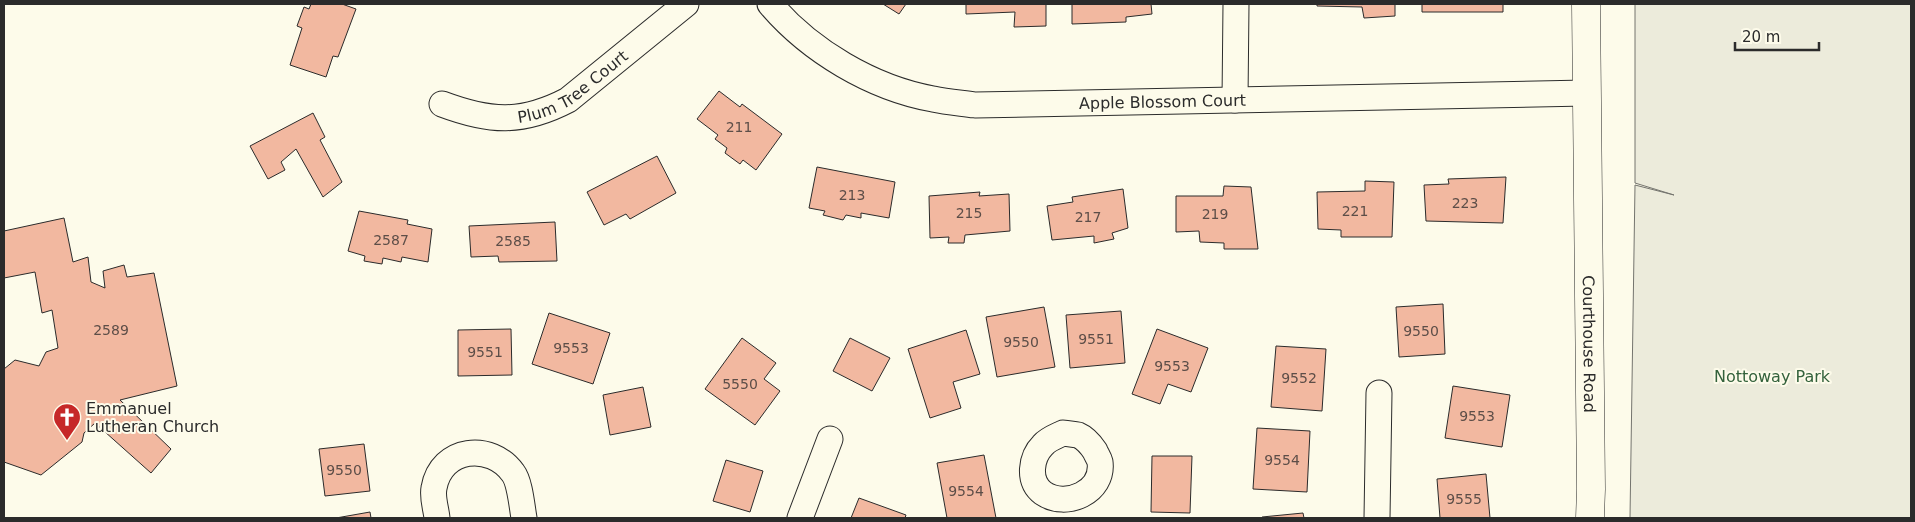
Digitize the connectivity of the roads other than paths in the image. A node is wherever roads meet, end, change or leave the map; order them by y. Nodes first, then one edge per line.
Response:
1 (686, 4) edge
2 (770, 4) edge
3 (1236, 4) edge
4 (1586, 4) edge
5 (1586, 93) junction
6 (1236, 100) junction
7 (442, 104) dead end
8 (1379, 393) dead end
9 (830, 439) dead end
10 (437, 518) edge
11 (524, 518) edge
12 (800, 518) edge
13 (1378, 518) edge
14 (1590, 518) edge

1 - 7 street, Plum Tree Court
2 - 6 street, Apple Blossom Court
3 - 6 street
4 - 5 street, Courthouse Road
5 - 6 street, Apple Blossom Court
5 - 14 street, Courthouse Road
8 - 13 street
9 - 12 street
10 - 11 street

